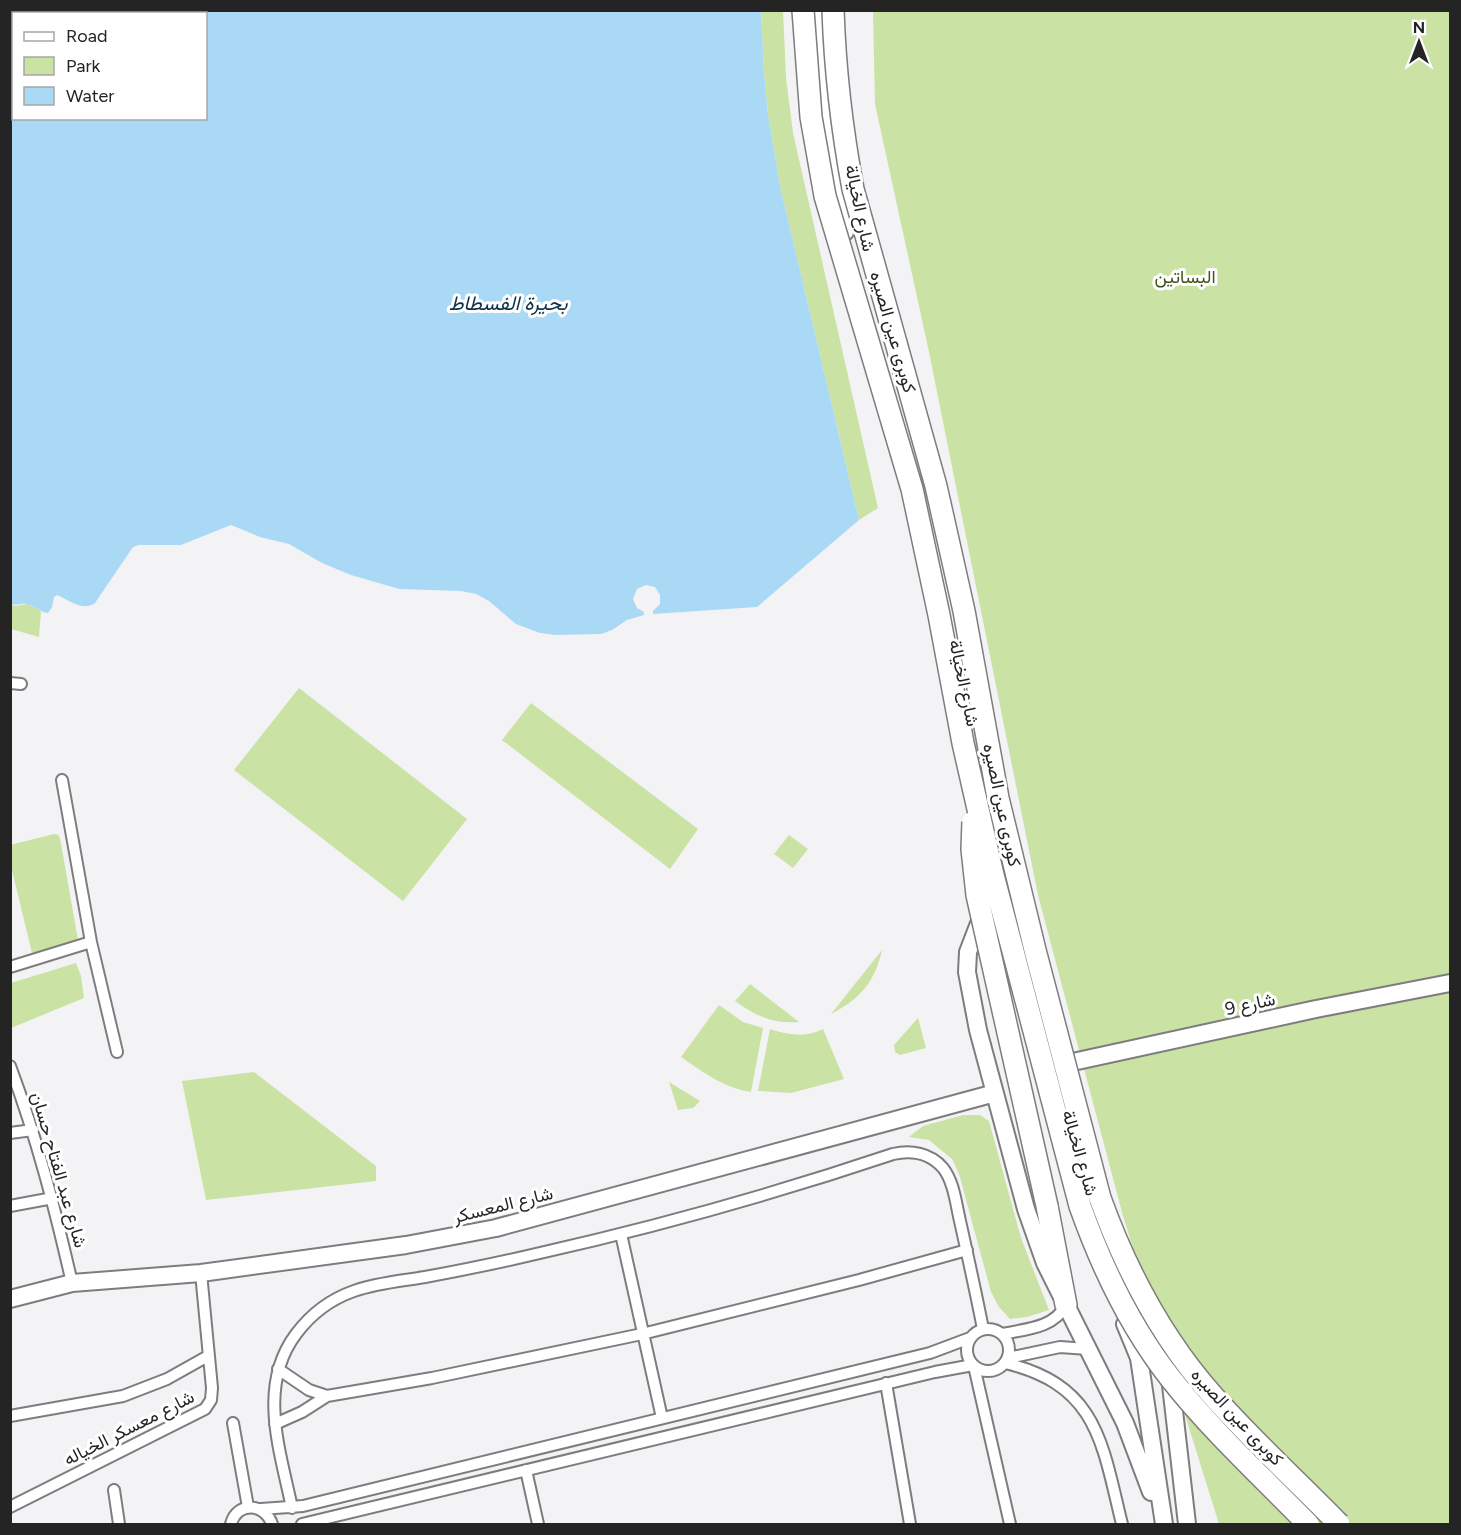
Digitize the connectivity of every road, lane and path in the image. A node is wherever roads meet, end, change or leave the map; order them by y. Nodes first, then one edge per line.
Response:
1 (803, 10) edge
2 (814, 10) edge
3 (833, 10) edge
4 (842, 10) edge
5 (971, 686) junction
6 (945, 691) junction
7 (62, 780) dead end
8 (976, 804) junction
9 (988, 898) junction
10 (91, 942) junction
11 (10, 967) edge
12 (1450, 983) edge
13 (117, 1052) dead end
14 (1059, 1065) junction
15 (10, 1066) edge
16 (14, 1084) edge
17 (995, 1093) junction
18 (33, 1130) junction
19 (10, 1133) edge
20 (53, 1198) junction
21 (10, 1206) edge
22 (621, 1234) junction
23 (966, 1250) junction
24 (201, 1273) junction
25 (72, 1283) junction
26 (10, 1299) edge
27 (1066, 1305) junction
28 (983, 1329) junction
29 (642, 1334) junction
30 (1002, 1334) junction
31 (970, 1338) junction
32 (1088, 1349) junction
33 (208, 1356) junction
34 (1006, 1360) junction
35 (974, 1366) junction
36 (278, 1369) junction
37 (886, 1383) junction
38 (327, 1396) junction
39 (10, 1416) edge
40 (661, 1419) junction
41 (233, 1423) dead end
42 (274, 1424) junction
43 (675, 1434) junction
44 (655, 1439) junction
45 (526, 1470) junction
46 (114, 1490) dead end
47 (10, 1507) edge
48 (248, 1507) junction
49 (292, 1508) junction
50 (261, 1509) junction
51 (119, 1524) edge
52 (231, 1524) edge
53 (272, 1524) edge
54 (302, 1524) edge
55 (538, 1524) edge
56 (910, 1524) edge
57 (1010, 1524) edge
58 (1122, 1524) edge
59 (1163, 1524) edge
60 (1186, 1524) edge
61 (1308, 1524) edge
62 (1339, 1524) edge

1 - 8 highway, كوبرى عين الصيره, bridge
2 - 6 street, شارع الخيالة
3 - 62 highway, كوبرى عين الصيره, bridge
4 - 5 street, شارع الخيالة
5 - 6 street
5 - 14 street, شارع الخيالة
6 - 9 street, شارع الخيالة
7 - 10 street
8 - 27 highway, bridge
8 - 61 highway, كوبرى عين الصيره, bridge
9 - 17 street
9 - 59 street, شارع الخيالة
10 - 11 street
10 - 13 street
12 - 14 street, شارع 9
14 - 60 street, شارع الخيالة
15 - 16 street, شارع عبد الفتاح حسان
16 - 18 street, شارع عبد الفتاح حسان
17 - 24 street, شارع المعسكر
17 - 27 street
18 - 19 street
18 - 20 street, شارع عبد الفتاح حسان
20 - 21 street
20 - 25 street, شارع عبد الفتاح حسان
22 - 23 street
22 - 29 street
22 - 36 street
23 - 28 street
23 - 29 street
24 - 25 street, شارع المعسكر
24 - 33 street, شارع معسكر الخياله
25 - 26 street, شارع المعسكر
27 - 30 street
27 - 32 street
28 - 30 street
28 - 31 street
29 - 38 street
29 - 40 street
30 - 34 street
31 - 35 street
31 - 40 street
32 - 34 street
32 - 59 street
33 - 39 street
33 - 47 street, شارع معسكر الخياله
34 - 35 street
34 - 58 street
35 - 37 street
35 - 57 street
36 - 38 street
36 - 42 street
37 - 43 street
37 - 56 street
38 - 42 street
40 - 43 street
40 - 44 street
40 - 49 street
41 - 48 street
42 - 49 street
43 - 44 street
44 - 45 street
45 - 54 street
45 - 55 street
46 - 51 street
48 - 50 street
48 - 52 street
49 - 50 street
50 - 53 street

